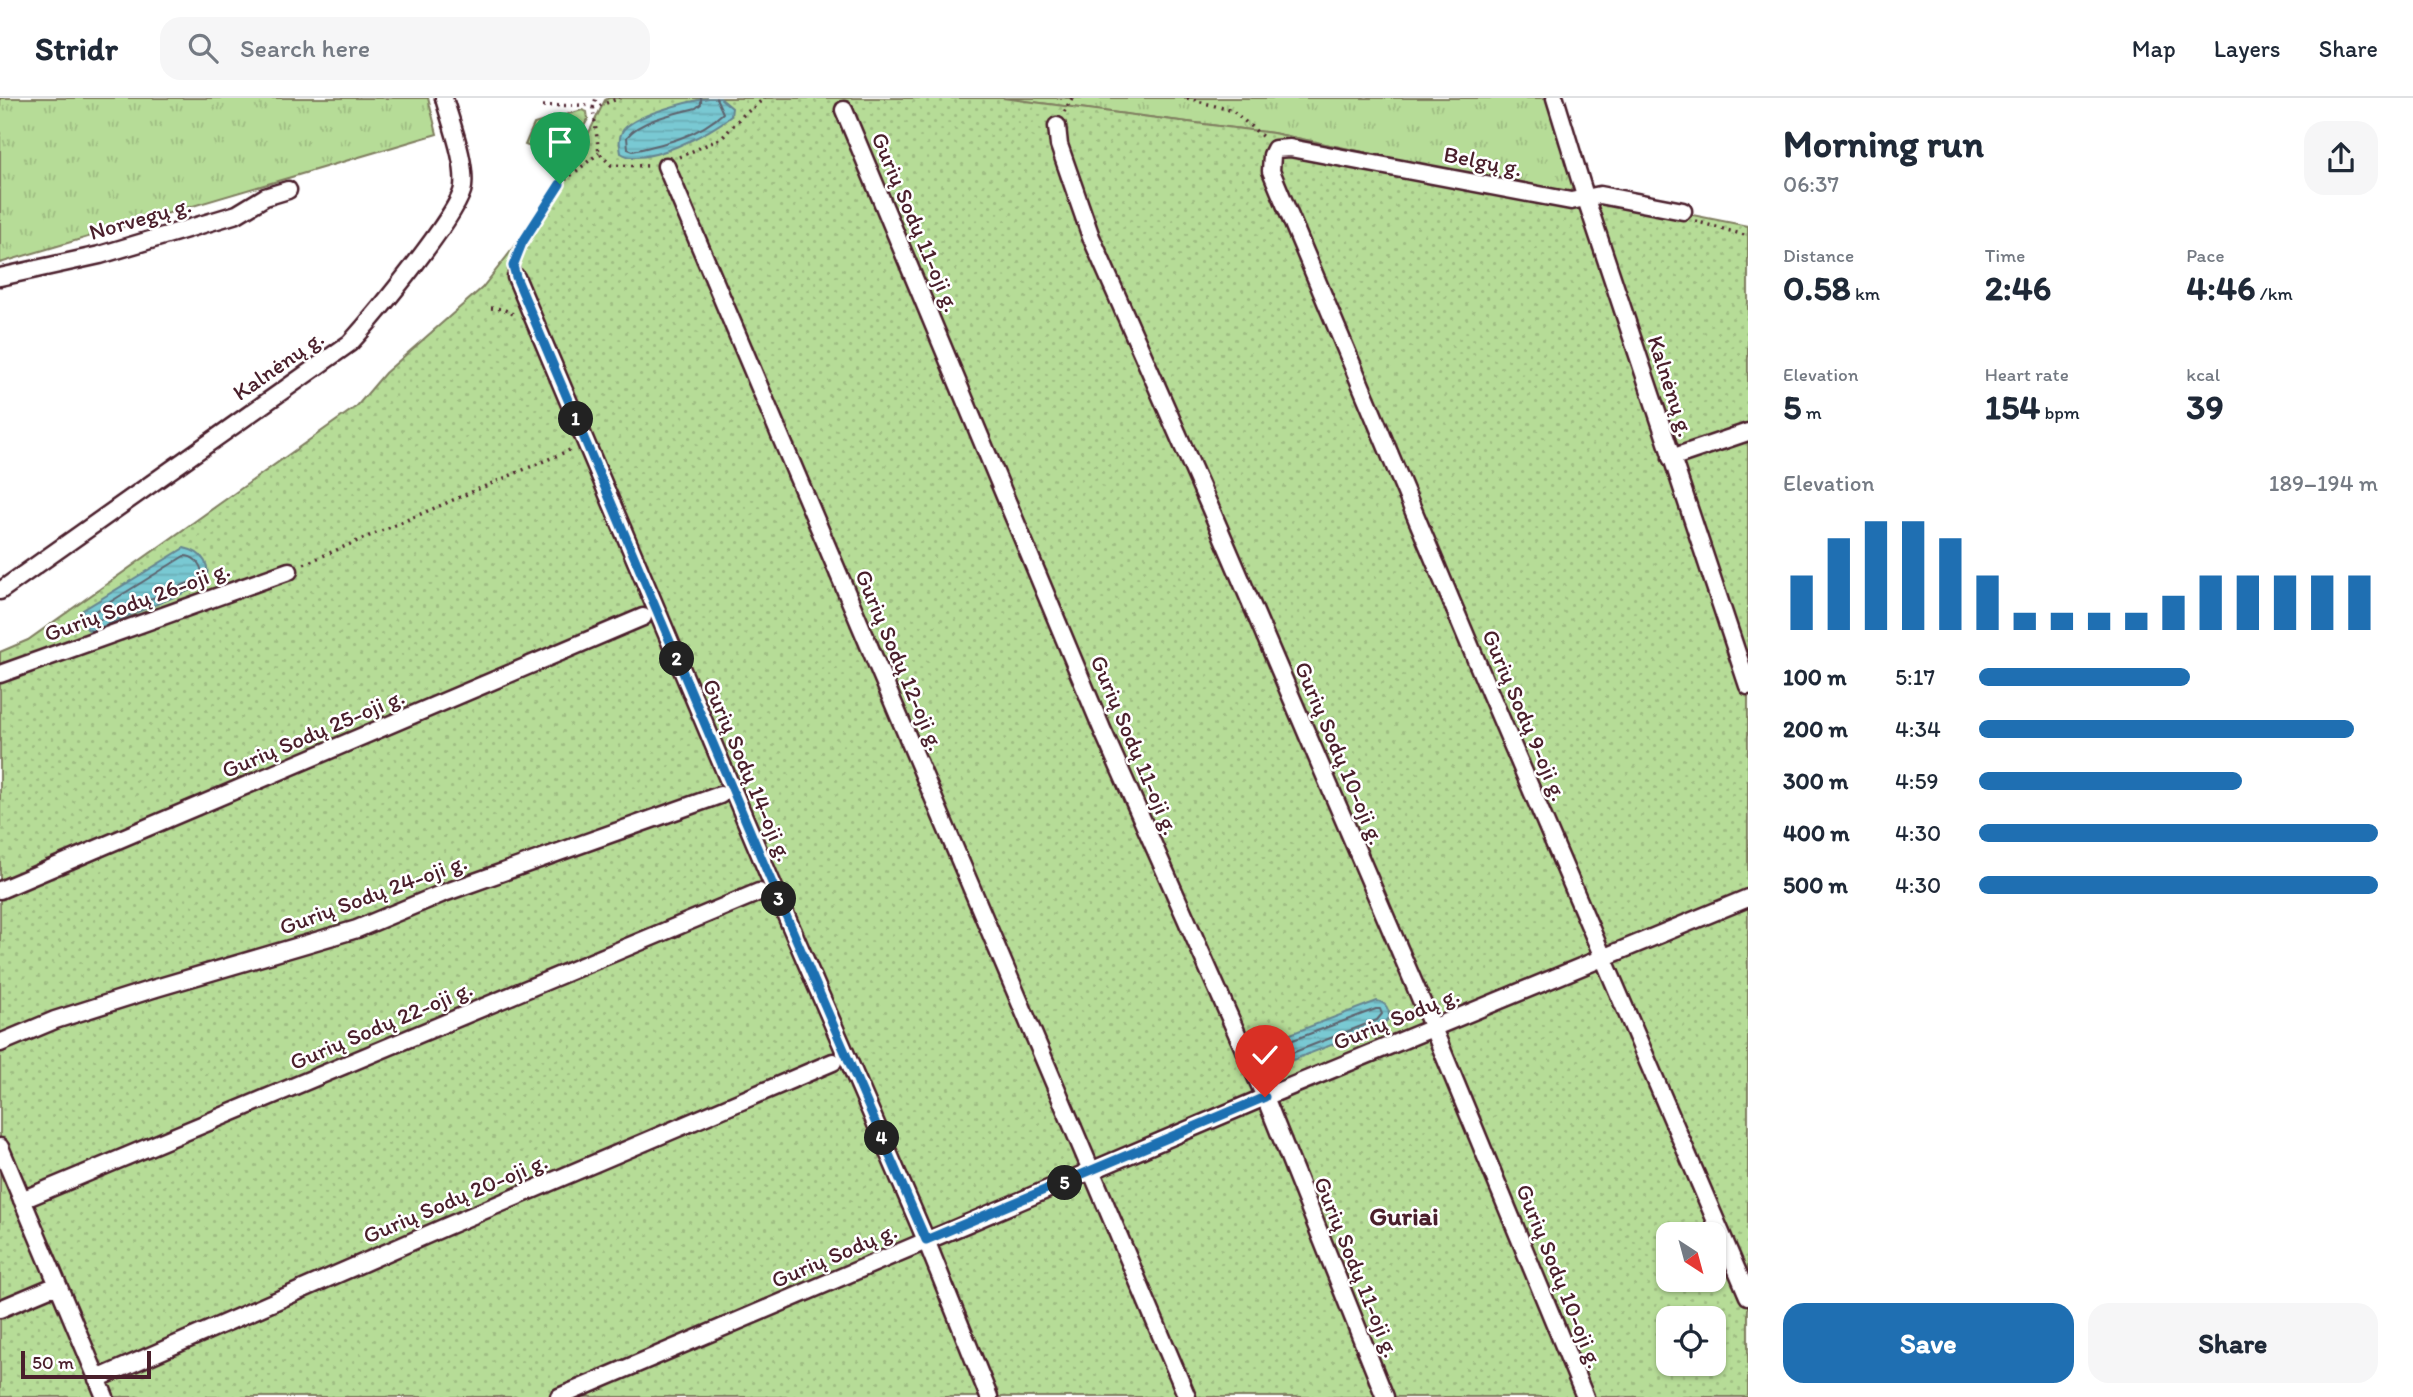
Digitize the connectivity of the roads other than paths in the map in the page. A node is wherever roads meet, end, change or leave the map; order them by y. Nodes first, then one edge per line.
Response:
1 (444, 98) edge
2 (1555, 98) edge
3 (844, 110) dead end
4 (1057, 127) dead end
5 (1276, 149) joint
6 (666, 166) road end
7 (288, 190) dead end
8 (1586, 198) junction
9 (1683, 211) road end
10 (0, 277) edge
11 (516, 277) road end
12 (1748, 432) edge
13 (1671, 458) junction
14 (289, 570) road end
15 (0, 591) edge
16 (643, 617) dead end
17 (0, 674) edge
18 (1748, 683) edge
19 (720, 795) dead end
20 (0, 890) edge
21 (759, 892) dead end
22 (1748, 898) edge
23 (1605, 957) junction
24 (1433, 1028) junction
25 (0, 1043) edge
26 (833, 1062) dead end
27 (1265, 1097) junction
28 (0, 1147) edge
29 (1093, 1171) junction
30 (22, 1200) junction
31 (926, 1240) junction
32 (57, 1285) junction
33 (1748, 1296) edge
34 (0, 1309) edge
35 (97, 1379) junction
36 (105, 1397) edge
37 (559, 1397) edge
38 (989, 1397) edge
39 (1186, 1397) edge
40 (1385, 1397) edge
41 (1585, 1397) edge

1 - 15 street, Kalnėnų g.
2 - 8 street, Kalnėnų g.
3 - 27 street, Gurių Sodų 11-oji g.
4 - 24 street, Gurių Sodų 10-oji g.
5 - 8 street, Belgų g.
5 - 23 street, Gurių Sodų 9-oji g.
6 - 29 street, Gurių Sodų 12-oji g.
7 - 10 street, Norvegų g.
8 - 9 street, Belgų g.
8 - 13 street, Kalnėnų g.
11 - 31 street, Gurių Sodų 14-oji g.
12 - 13 street
13 - 18 street, Kalnėnų g.
14 - 17 street, Gurių Sodų 26-oji g.
16 - 20 street, Gurių Sodų 25-oji g.
19 - 25 street, Gurių Sodų 24-oji g.
21 - 30 street, Gurių Sodų 22-oji g.
22 - 23 street, Gurių Sodų g.
23 - 24 street, Gurių Sodų g.
23 - 33 street, Gurių Sodų 9-oji g.
24 - 27 street, Gurių Sodų g.
24 - 41 street, Gurių Sodų 10-oji g.
26 - 35 street, Gurių Sodų 20-oji g.
27 - 29 street, Gurių Sodų g.
27 - 40 street, Gurių Sodų 11-oji g.
28 - 30 street
29 - 31 street, Gurių Sodų g.
29 - 39 street, Gurių Sodų 12-oji g.
30 - 32 street
31 - 37 street, Gurių Sodų g.
31 - 38 street, Gurių Sodų 14-oji g.
32 - 34 street
32 - 35 street
35 - 36 street

